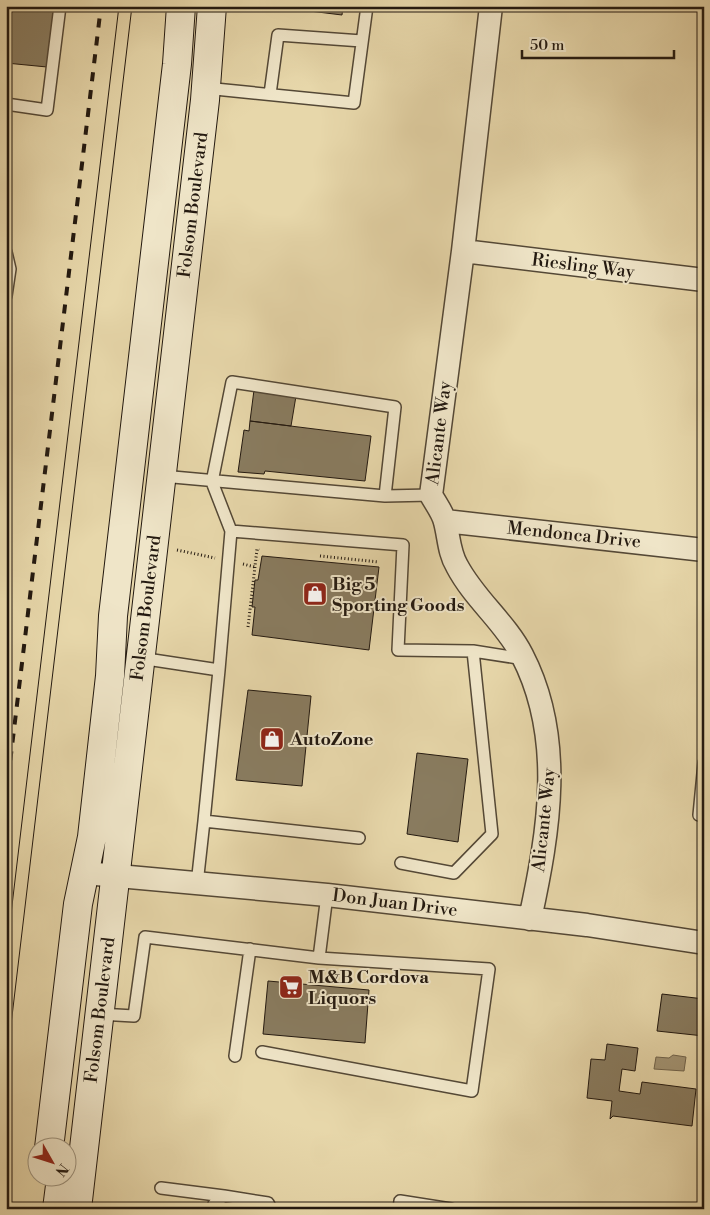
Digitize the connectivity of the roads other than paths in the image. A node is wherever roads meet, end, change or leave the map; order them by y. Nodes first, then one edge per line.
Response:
1 (60, 6) edge
2 (181, 6) edge
3 (212, 6) edge
4 (367, 6) edge
5 (491, 6) edge
6 (362, 41) junction
7 (205, 88) junction
8 (270, 94) junction
9 (6, 104) edge
10 (463, 251) junction
11 (6, 252) edge
12 (704, 280) edge
13 (6, 296) edge
14 (162, 476) junction
15 (212, 482) junction
16 (385, 496) junction
17 (431, 496) junction
18 (445, 520) junction
19 (231, 531) junction
20 (704, 550) edge
21 (473, 651) junction
22 (140, 658) junction
23 (524, 659) junction
24 (219, 670) junction
25 (704, 763) edge
26 (704, 816) edge
27 (204, 821) junction
28 (359, 838) dead end
29 (401, 863) dead end
30 (85, 873) junction
31 (116, 874) junction
32 (197, 884) junction
33 (327, 895) junction
34 (530, 919) junction
35 (704, 943) edge
36 (250, 949) junction
37 (319, 958) junction
38 (100, 1014) junction
39 (262, 1052) dead end
40 (236, 1056) dead end
41 (55, 1097) junction
42 (50, 1138) edge
43 (66, 1138) edge
44 (44, 1188) edge
45 (60, 1188) edge
46 (161, 1188) dead end
47 (224, 1196) junction
48 (42, 1209) edge
49 (58, 1209) edge
50 (77, 1209) edge
51 (214, 1209) edge
52 (271, 1209) edge
53 (399, 1209) edge
54 (450, 1209) edge

1 - 9 lane
2 - 30 main road, Folsom Boulevard
3 - 7 main road, Folsom Boulevard
4 - 6 lane
5 - 10 street, Alicante Way
6 - 8 lane
6 - 8 lane
7 - 8 lane
7 - 14 main road, Folsom Boulevard
10 - 12 street, Riesling Way
10 - 17 street, Alicante Way
11 - 13 lane
14 - 15 lane
14 - 22 main road, Folsom Boulevard
15 - 16 lane
15 - 16 lane
15 - 19 lane
16 - 17 lane
17 - 18 street, Alicante Way
18 - 20 street, Mendonca Drive
18 - 23 street, Alicante Way
19 - 21 lane
19 - 24 lane
21 - 23 lane
21 - 29 lane
22 - 24 lane
22 - 31 main road, Folsom Boulevard
23 - 34 street, Alicante Way
24 - 27 lane
25 - 26 lane
27 - 28 lane
27 - 32 lane
30 - 31 street, Don Juan Drive
30 - 41 main road, Folsom Boulevard
31 - 32 street, Don Juan Drive
31 - 38 main road, Folsom Boulevard
32 - 33 street, Don Juan Drive
33 - 34 street, Don Juan Drive
33 - 37 lane
34 - 35 street, Don Juan Drive
36 - 37 lane
36 - 38 lane
36 - 40 lane
37 - 39 lane
38 - 50 main road, Folsom Boulevard
41 - 42 main road, Folsom Boulevard
41 - 43 main road
44 - 48 main road
45 - 49 main road
46 - 47 lane
47 - 51 lane
47 - 52 lane
53 - 54 lane

